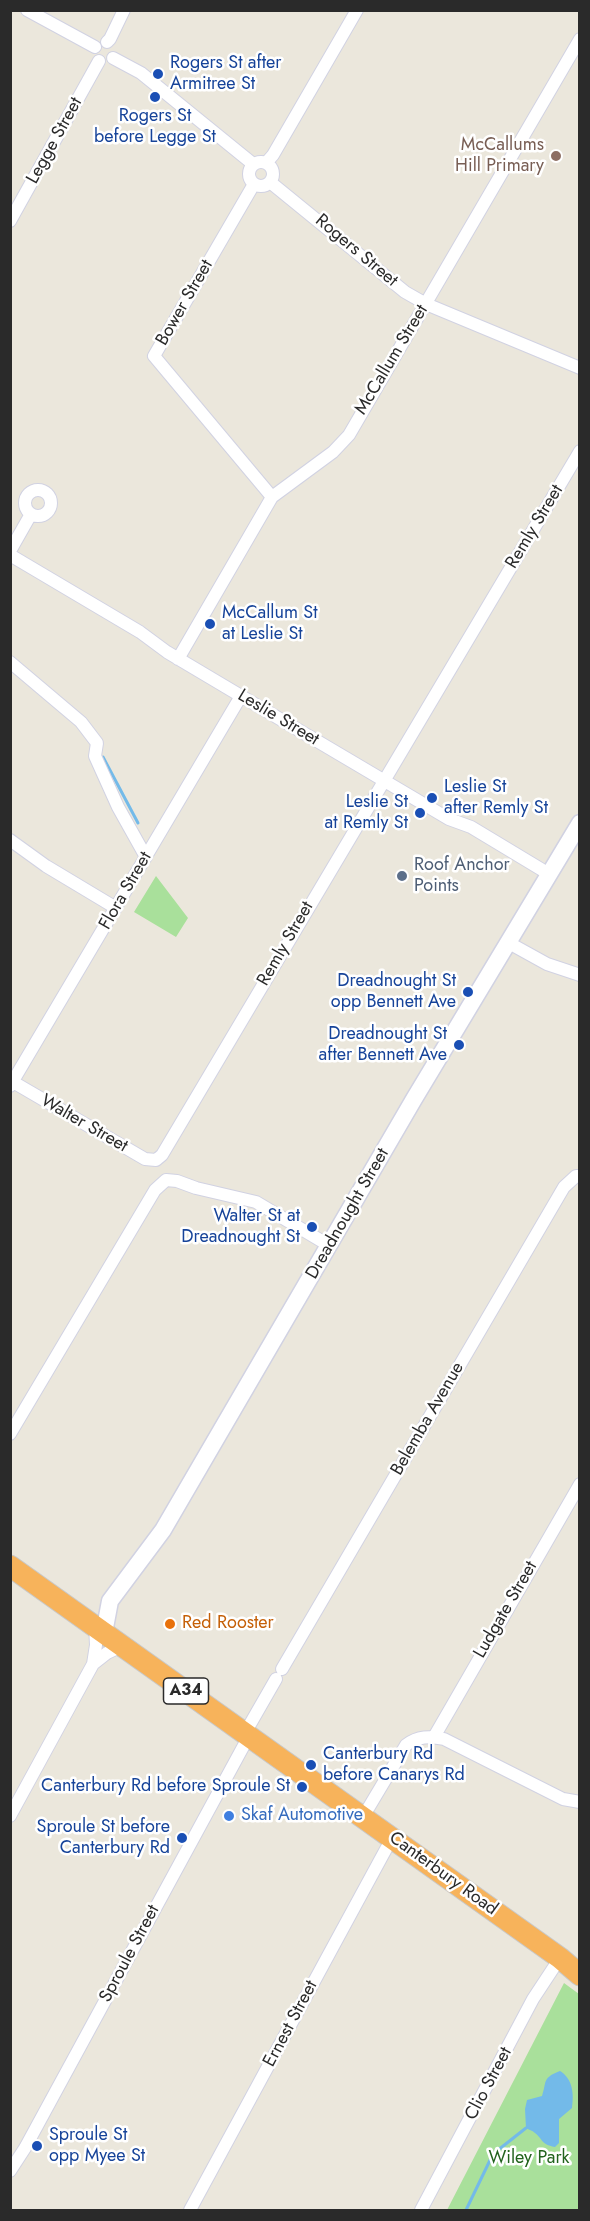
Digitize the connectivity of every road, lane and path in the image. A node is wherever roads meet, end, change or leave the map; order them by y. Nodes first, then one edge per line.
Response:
1 (27, 10) edge
2 (124, 10) edge
3 (357, 10) edge
4 (579, 39) edge
5 (101, 45) junction
6 (113, 58) junction
7 (99, 61) junction
8 (266, 163) junction
9 (253, 164) junction
10 (270, 182) junction
11 (254, 184) junction
12 (10, 221) edge
13 (426, 304) junction
14 (579, 368) edge
15 (579, 451) edge
16 (272, 497) junction
17 (31, 514) dead end
18 (10, 553) edge
19 (178, 659) junction
20 (10, 662) edge
21 (241, 696) junction
22 (384, 781) junction
23 (579, 823) edge
24 (10, 840) edge
25 (146, 857) junction
26 (549, 874) junction
27 (116, 908) junction
28 (509, 943) junction
29 (579, 975) edge
30 (12, 1084) edge
31 (156, 1160) junction
32 (579, 1176) edge
33 (166, 1180) junction
34 (330, 1246) junction
35 (10, 1434) edge
36 (579, 1484) edge
37 (10, 1566) edge
38 (110, 1601) junction
39 (94, 1626) junction
40 (122, 1646) junction
41 (93, 1664) junction
42 (247, 1734) junction
43 (434, 1737) junction
44 (579, 1802) edge
45 (10, 1816) edge
46 (363, 1816) junction
47 (393, 1838) junction
48 (560, 1958) junction
49 (579, 1975) edge
50 (10, 2170) edge
51 (190, 2211) edge
52 (421, 2211) edge

1 - 5 street
2 - 5 street
3 - 8 street
4 - 13 street, McCallum Street
5 - 6 street
5 - 7 street
6 - 7 street
6 - 9 street
7 - 12 street, Legge Street
8 - 9 street
8 - 10 street
9 - 11 street
10 - 11 street
10 - 13 street, Rogers Street
11 - 16 street, Bower Street
13 - 14 street, Rogers Street
13 - 16 street, McCallum Street
15 - 22 street, Remly Street
16 - 19 street, McCallum Street
17 - 18 street
18 - 19 street, Leslie Street
19 - 21 street, Leslie Street
20 - 25 street
21 - 22 street, Leslie Street
21 - 25 street, Flora Street
22 - 26 street, Leslie Street
22 - 31 street, Remly Street
23 - 26 street, Dreadnought Street
24 - 27 street
25 - 27 street, Flora Street
26 - 28 street, Dreadnought Street
27 - 30 street, Flora Street
28 - 29 street
28 - 34 street, Dreadnought Street
30 - 31 street, Walter Street
31 - 33 street
32 - 42 street, Belemba Avenue
33 - 34 street
33 - 35 street
34 - 38 street, Dreadnought Street
36 - 43 street, Ludgate Street
37 - 39 highway, Canterbury Road / A34
38 - 39 street, Dreadnought Street
38 - 39 street, Dreadnought Street
39 - 40 highway, Canterbury Road / A34
39 - 41 street
40 - 41 street
40 - 42 highway, Canterbury Road / A34
41 - 45 street
42 - 46 highway, Canterbury Road / A34
42 - 50 street, Sproule Street
43 - 44 street
43 - 46 street
46 - 47 highway, Canterbury Road / A34
47 - 48 highway, Canterbury Road / A34
47 - 51 street, Ernest Street
48 - 49 highway, Canterbury Road / A34
48 - 52 street, Clio Street

